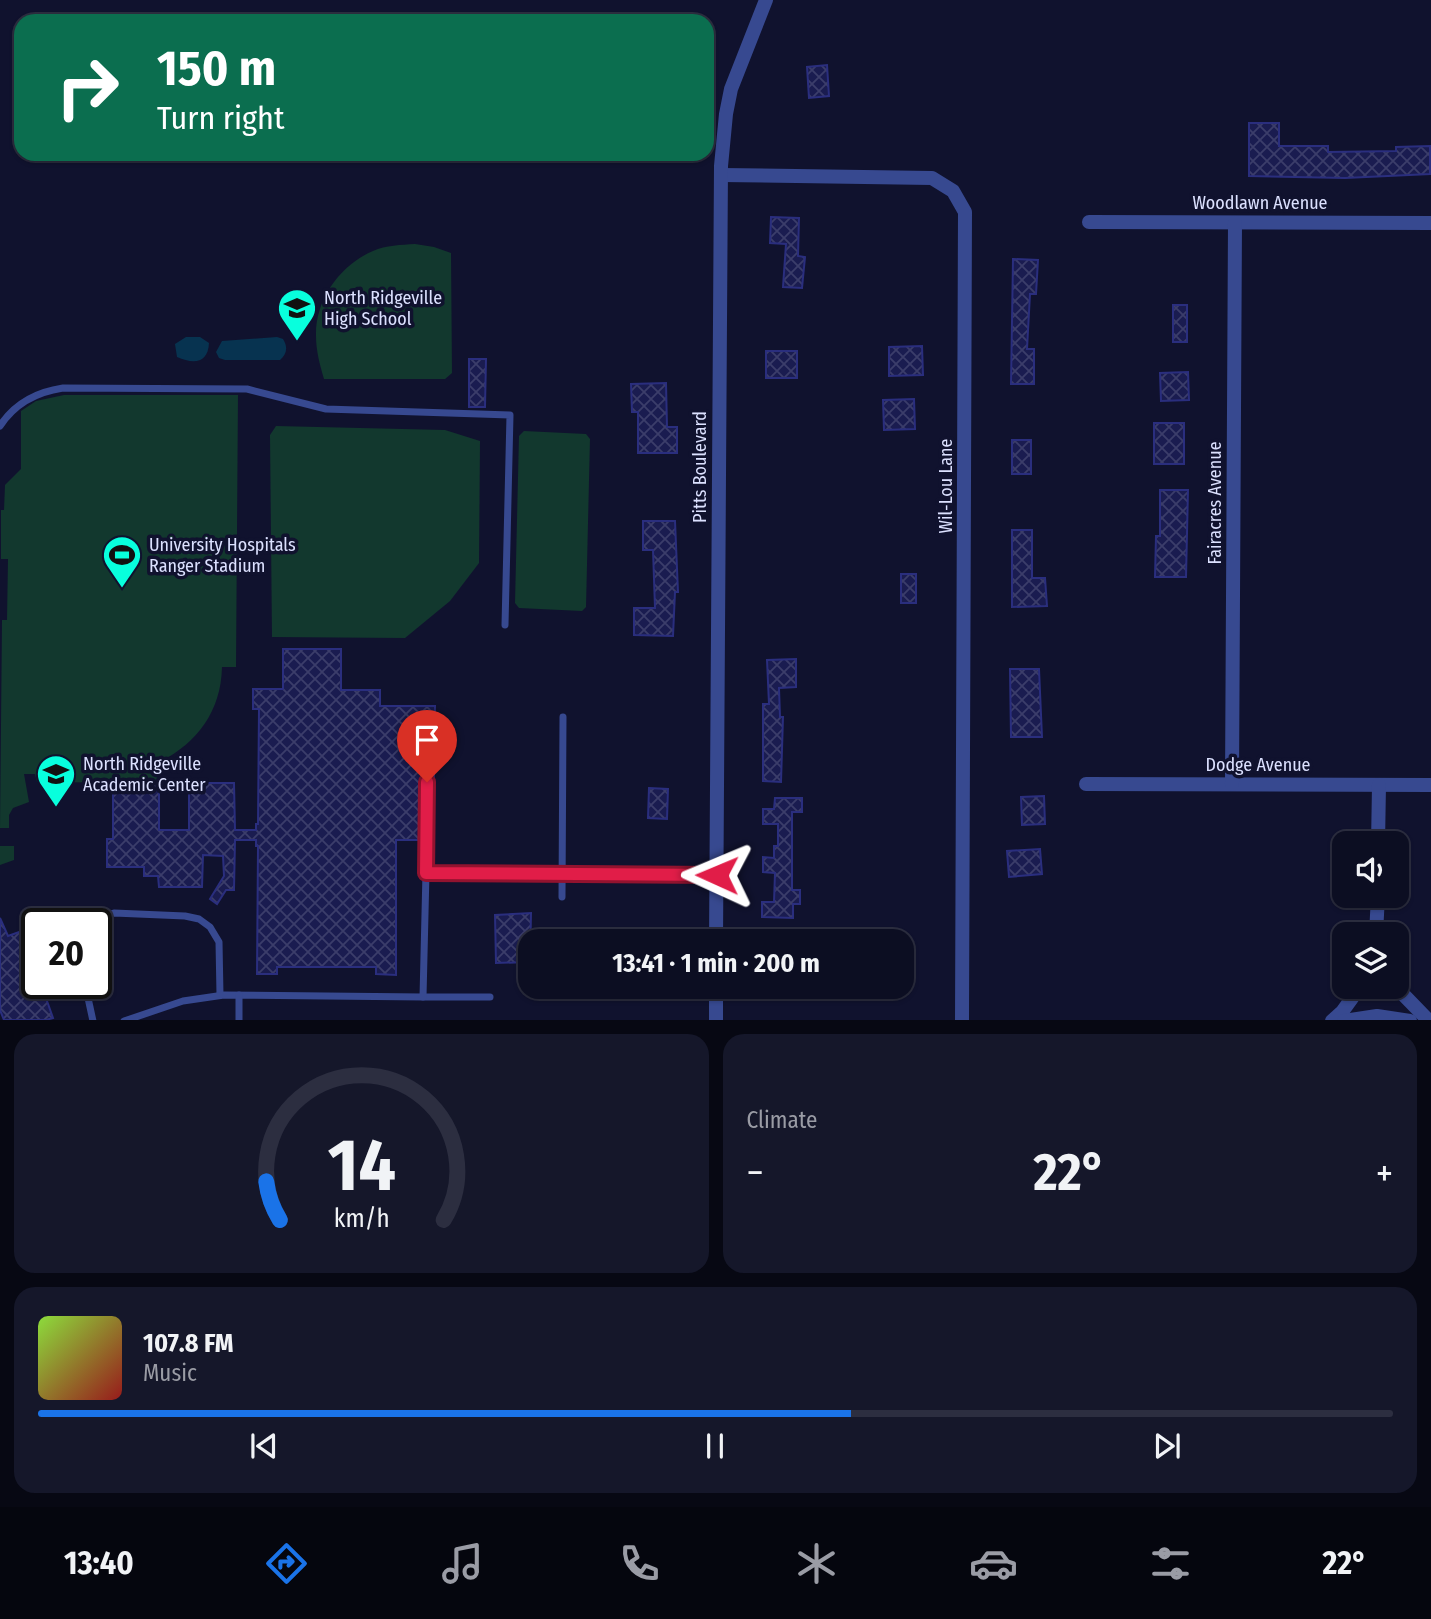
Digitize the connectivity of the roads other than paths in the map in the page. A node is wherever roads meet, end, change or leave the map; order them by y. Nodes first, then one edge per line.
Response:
1 (766, 0) edge
2 (721, 176) junction
3 (1089, 222) dead end
4 (1235, 223) junction
5 (1431, 223) edge
6 (0, 426) edge
7 (505, 625) dead end
8 (562, 718) dead end
9 (427, 782) dead end
10 (1086, 784) dead end
11 (1232, 784) junction
12 (1378, 785) junction
13 (1431, 785) edge
14 (1378, 831) edge
15 (426, 873) junction
16 (562, 874) junction
17 (717, 875) junction
18 (562, 897) dead end
19 (1377, 908) edge
20 (1377, 912) junction
21 (112, 914) edge
22 (1377, 922) edge
23 (1380, 922) edge
24 (716, 929) edge
25 (220, 995) junction
26 (239, 995) junction
27 (423, 997) junction
28 (490, 997) dead end
29 (88, 999) edge
30 (716, 999) edge
31 (1351, 999) edge
32 (1408, 999) edge
33 (93, 1020) edge
34 (124, 1020) edge
35 (239, 1020) edge
36 (716, 1020) edge
37 (962, 1020) edge
38 (1332, 1020) edge
39 (1344, 1020) edge
40 (1410, 1020) edge
41 (1429, 1020) edge

1 - 2 street, Pitts Boulevard
2 - 17 street, Pitts Boulevard
2 - 37 street, Wil-Lou Lane
3 - 4 street, Woodlawn Avenue
4 - 5 street, Woodlawn Avenue
4 - 11 street, Fairacres Avenue
6 - 7 lane
8 - 16 lane
9 - 15 lane
10 - 11 street, Dodge Avenue
11 - 12 street, Dodge Avenue
12 - 13 street, Dodge Avenue
12 - 14 street
15 - 16 lane
15 - 27 lane
16 - 17 lane
16 - 18 lane
17 - 24 street, Pitts Boulevard
19 - 20 street
20 - 22 street
20 - 23 street
21 - 25 lane
25 - 26 lane
25 - 34 lane
26 - 27 lane
26 - 35 lane
27 - 28 lane
29 - 33 lane
30 - 36 street
31 - 38 street
32 - 41 street
39 - 40 street

